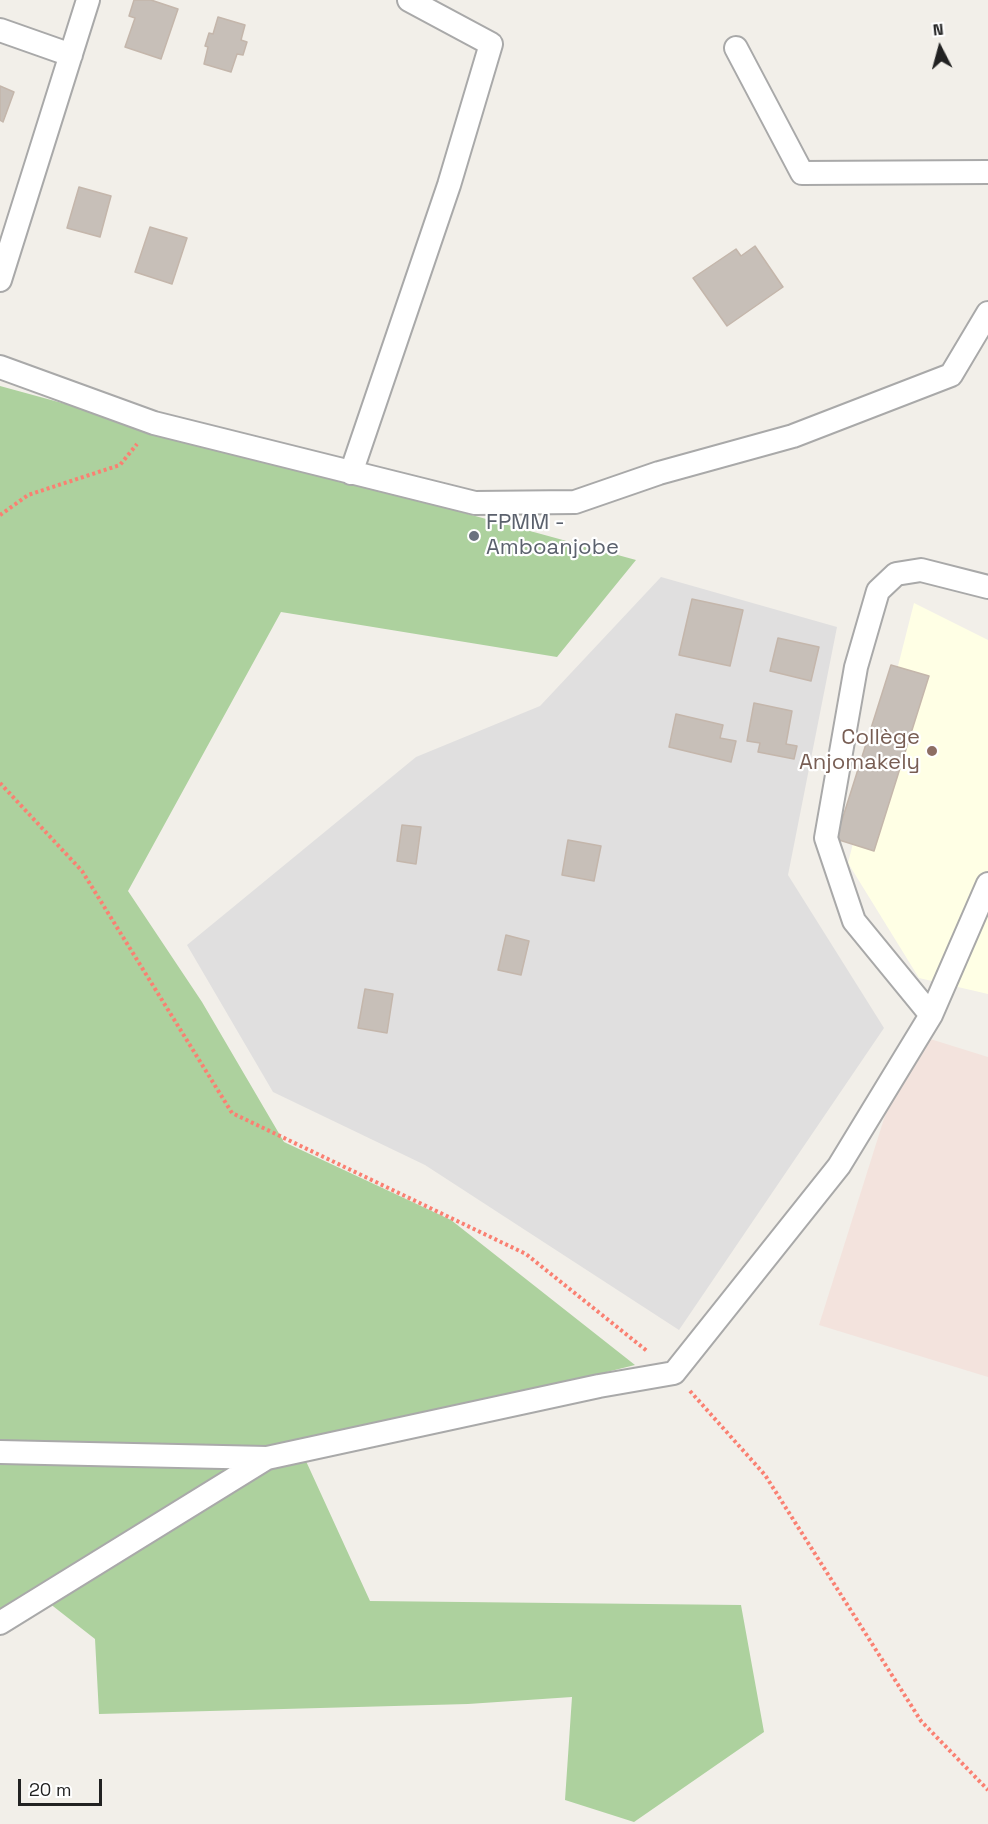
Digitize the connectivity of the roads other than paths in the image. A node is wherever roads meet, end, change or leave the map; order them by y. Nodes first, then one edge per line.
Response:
1 (88, 0) edge
2 (409, 0) edge
3 (0, 30) edge
4 (736, 48) dead end
5 (71, 55) junction
6 (988, 172) edge
7 (0, 280) edge
8 (988, 313) edge
9 (0, 367) edge
10 (351, 473) junction
11 (988, 587) edge
12 (988, 884) edge
13 (931, 1016) junction
14 (0, 1452) edge
15 (267, 1458) junction
16 (0, 1623) edge

1 - 5 street
2 - 10 street
3 - 5 street
4 - 6 street
5 - 7 street
8 - 10 street
9 - 10 street
11 - 13 street
12 - 13 street
13 - 15 street
14 - 15 street
15 - 16 street

